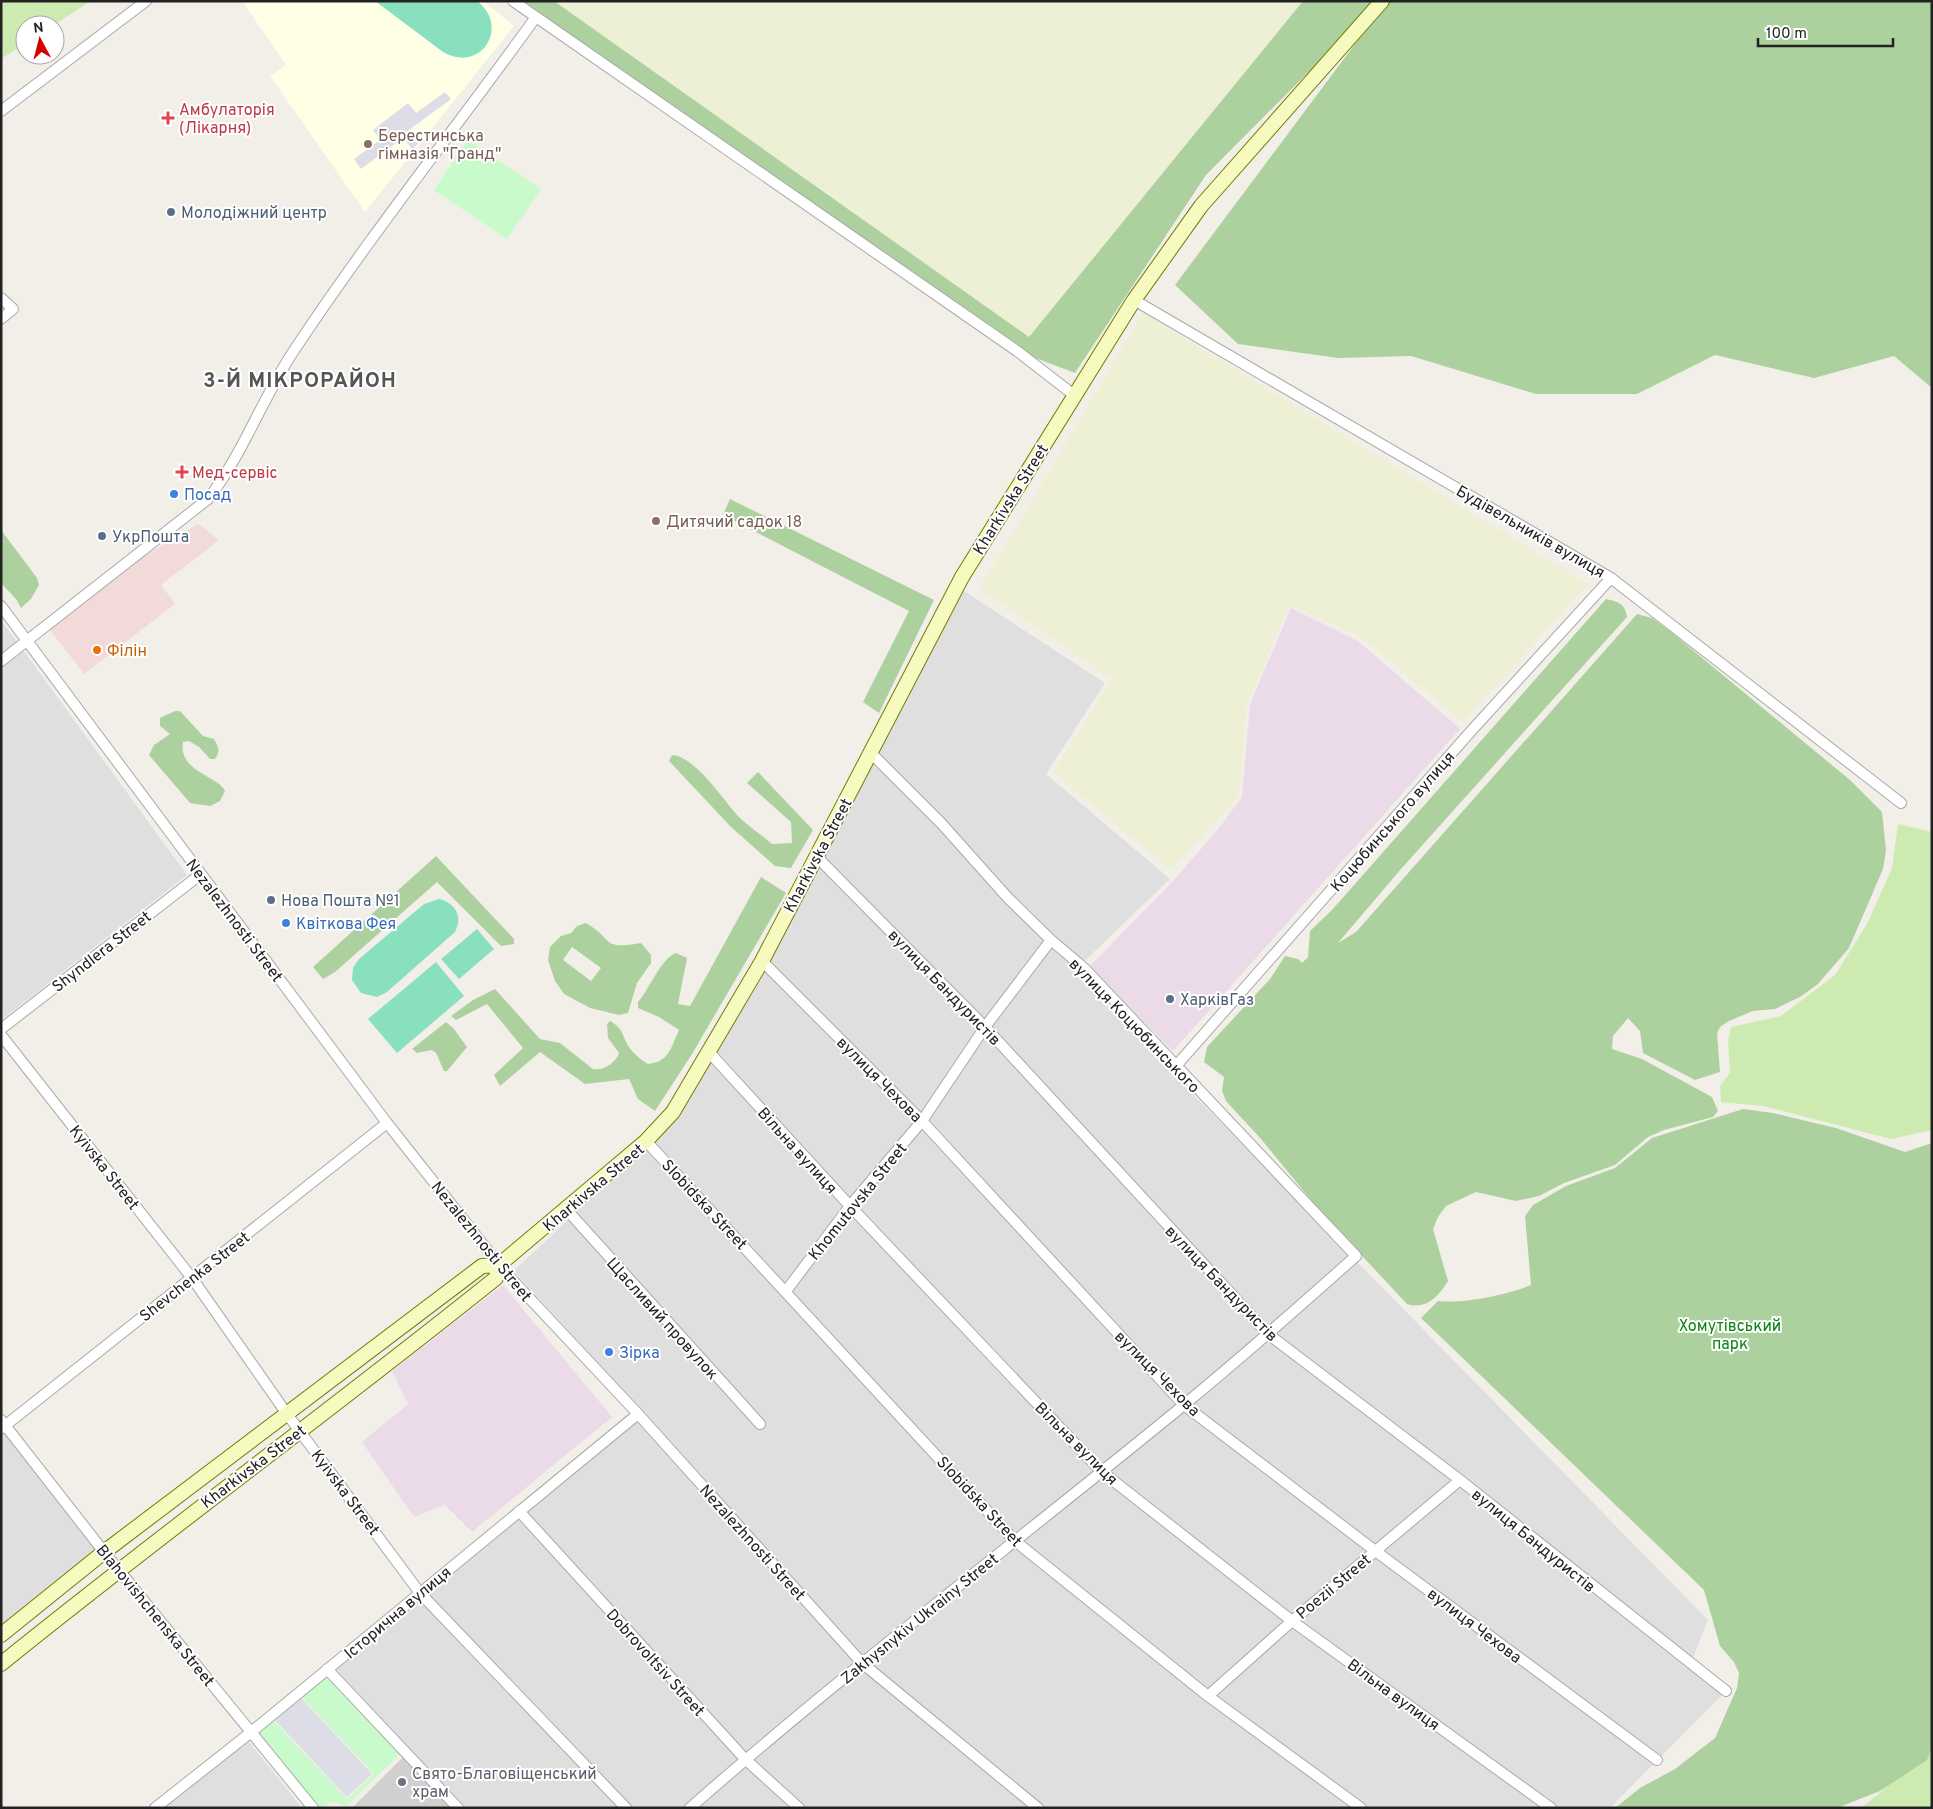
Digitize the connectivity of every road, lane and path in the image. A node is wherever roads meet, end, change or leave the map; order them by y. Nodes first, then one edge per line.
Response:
1 (146, 1) edge
2 (513, 1) edge
3 (1382, 1) edge
4 (536, 18) junction
5 (1, 111) edge
6 (1, 298) edge
7 (1134, 300) junction
8 (1, 319) edge
9 (1074, 395) junction
10 (1611, 578) junction
11 (1, 606) edge
12 (28, 640) junction
13 (1, 661) edge
14 (871, 753) junction
15 (1901, 803) dead end
16 (816, 856) junction
17 (201, 874) junction
18 (1051, 940) junction
19 (762, 961) junction
20 (985, 1027) junction
21 (1, 1029) edge
22 (1, 1034) edge
23 (708, 1051) junction
24 (1175, 1067) junction
25 (922, 1122) junction
26 (387, 1123) junction
27 (646, 1142) junction
28 (850, 1206) junction
29 (567, 1210) junction
30 (1356, 1256) joint
31 (499, 1265) junction
32 (192, 1278) junction
33 (786, 1290) junction
34 (1268, 1334) junction
35 (1184, 1404) junction
36 (287, 1414) junction
37 (638, 1414) junction
38 (760, 1424) dead end
39 (3, 1425) edge
40 (300, 1430) junction
41 (1101, 1471) junction
42 (1460, 1480) junction
43 (519, 1512) junction
44 (1015, 1541) junction
45 (1374, 1550) junction
46 (104, 1552) junction
47 (119, 1569) junction
48 (420, 1593) junction
49 (1292, 1621) junction
50 (1, 1635) edge
51 (862, 1663) junction
52 (1, 1664) edge
53 (327, 1669) junction
54 (1726, 1690) dead end
55 (1208, 1696) junction
56 (250, 1733) junction
57 (745, 1759) junction
58 (1657, 1760) dead end
59 (155, 1808) edge
60 (313, 1808) edge
61 (458, 1808) edge
62 (626, 1808) edge
63 (690, 1808) edge
64 (798, 1808) edge
65 (1038, 1808) edge
66 (1361, 1808) edge
67 (1551, 1808) edge

1 - 5 street
2 - 4 street
3 - 7 street, Kharkivska Street
4 - 9 street
4 - 12 street
6 - 8 street
7 - 9 street, Kharkivska Street
7 - 10 street, Будівельників вулиця
9 - 14 street, Kharkivska Street
10 - 15 street, Будівельників вулиця
10 - 24 street, Коцюбинського вулиця
11 - 12 street, Nezalezhnosti Street
12 - 13 street
12 - 17 street, Nezalezhnosti Street
14 - 16 street, Kharkivska Street
14 - 18 street, вулиця Коцюбинського
16 - 19 street, Kharkivska Street
16 - 20 street, вулиця Бандуристів
17 - 21 street, Shyndlera Street
17 - 26 street, Nezalezhnosti Street
18 - 20 street, Khomutovska Street
18 - 24 street, вулиця Коцюбинського
19 - 23 street, Kharkivska Street
19 - 25 street, вулиця Чехова
20 - 25 street, Khomutovska Street
20 - 34 street, вулиця Бандуристів
22 - 32 street, Kyivska Street
23 - 27 street, Kharkivska Street
23 - 28 street, Вільна вулиця
24 - 30 street, вулиця Коцюбинського
25 - 28 street, Khomutovska Street
25 - 35 street, вулиця Чехова
26 - 31 street, Nezalezhnosti Street
26 - 32 street, Shevchenka Street
27 - 29 street, Kharkivska Street
27 - 33 street, Slobidska Street
28 - 33 street, Khomutovska Street
28 - 41 street, Вільна вулиця
29 - 31 street, Kharkivska Street
29 - 38 street, Щасливий провулок
30 - 34 street, Zakhysnykiv Ukrainy Street
31 - 36 street, Kharkivska Street
31 - 37 street, Nezalezhnosti Street
31 - 40 street, Kharkivska Street
32 - 36 street, Kyivska Street
32 - 39 street, Shevchenka Street
33 - 44 street, Slobidska Street
34 - 35 street, Zakhysnykiv Ukrainy Street
34 - 42 street, вулиця Бандуристів
35 - 41 street, Zakhysnykiv Ukrainy Street
35 - 45 street, вулиця Чехова
36 - 40 street, Kyivska Street
36 - 46 street, Kharkivska Street
37 - 43 street, Історична вулиця
37 - 51 street, Nezalezhnosti Street
39 - 46 street, Blahovishchenska Street
40 - 47 street, Kharkivska Street
40 - 48 street, Kyivska Street
41 - 44 street, Zakhysnykiv Ukrainy Street
41 - 49 street, Вільна вулиця
42 - 45 street, Poezii Street
42 - 54 street, вулиця Бандуристів
43 - 48 street, Історична вулиця
43 - 57 street, Dobrovoltsiv Street
44 - 51 street, Zakhysnykiv Ukrainy Street
44 - 55 street, Slobidska Street
45 - 49 street, Poezii Street
45 - 58 street, вулиця Чехова
46 - 47 street, Blahovishchenska Street
46 - 50 street, Kharkivska Street
47 - 52 street, Kharkivska Street
47 - 56 street, Blahovishchenska Street
48 - 53 street, Історична вулиця
48 - 62 street, Kyivska Street
49 - 55 street, Poezii Street
49 - 67 street, Вільна вулиця
51 - 57 street, Zakhysnykiv Ukrainy Street
51 - 65 street, Nezalezhnosti Street
53 - 56 street, Історична вулиця
53 - 61 street
55 - 66 street, Slobidska Street
56 - 59 street, Історична вулиця
56 - 60 street, Blahovishchenska Street
57 - 63 street, Zakhysnykiv Ukrainy Street
57 - 64 street, Dobrovoltsiv Street

